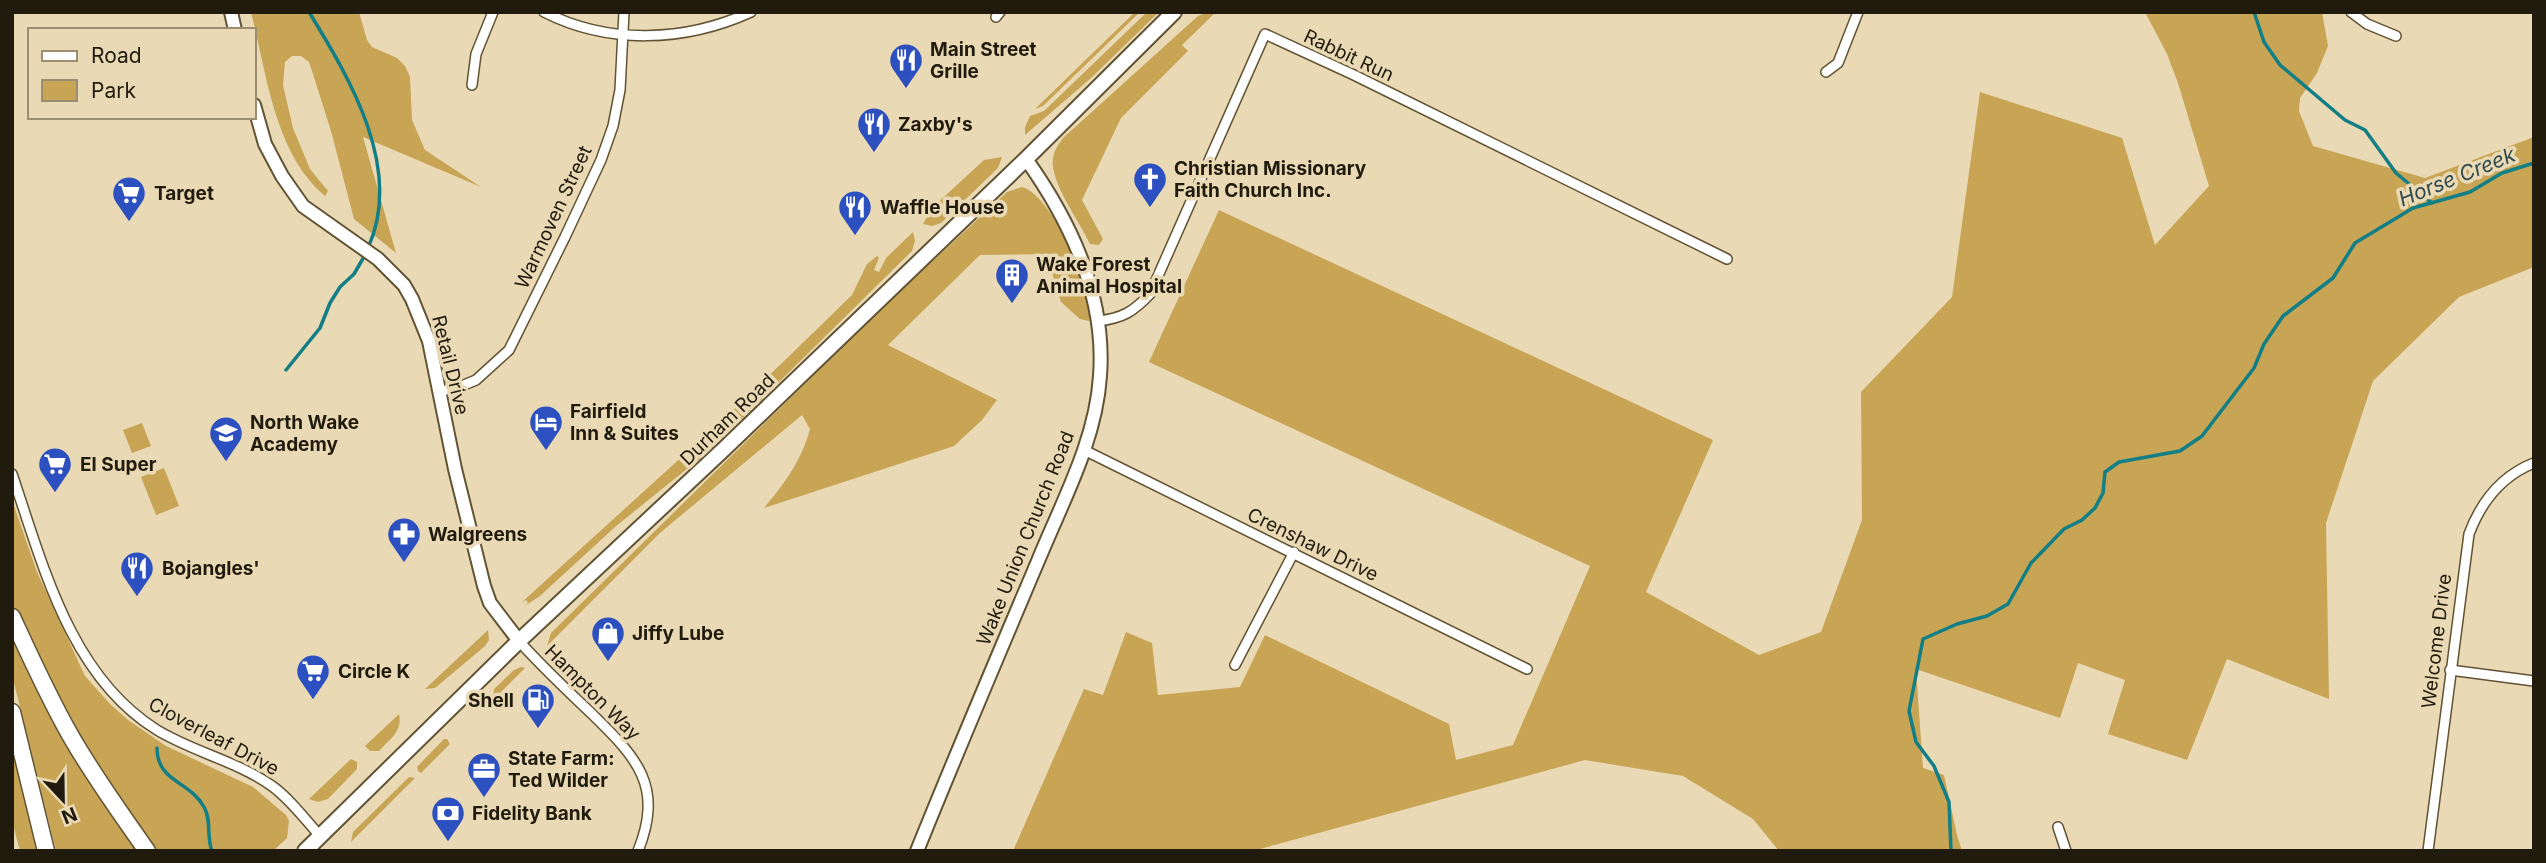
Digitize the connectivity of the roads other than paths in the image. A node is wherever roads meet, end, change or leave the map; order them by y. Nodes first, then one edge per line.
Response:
1 (493, 12) edge
2 (544, 12) edge
3 (624, 12) edge
4 (751, 12) edge
5 (1174, 12) edge
6 (1858, 12) edge
7 (2351, 12) edge
8 (2396, 36) dead end
9 (623, 37) junction
10 (1826, 72) dead end
11 (471, 85) dead end
12 (256, 112) edge
13 (1026, 159) junction
14 (1727, 259) dead end
15 (1098, 321) junction
16 (439, 392) junction
17 (1084, 450) junction
18 (2534, 463) edge
19 (12, 474) edge
20 (1294, 552) junction
21 (12, 617) edge
22 (519, 641) junction
23 (1235, 665) dead end
24 (1527, 669) dead end
25 (2450, 670) junction
26 (2534, 681) edge
27 (12, 712) edge
28 (2058, 827) dead end
29 (320, 836) junction
30 (46, 851) edge
31 (147, 851) edge
32 (305, 851) edge
33 (638, 851) edge
34 (917, 851) edge
35 (2067, 851) edge
36 (2428, 851) edge

1 - 11 street
2 - 9 street
3 - 9 street, Warmoven Street
4 - 9 street
5 - 13 main road, Durham Road
6 - 10 street
7 - 8 street
9 - 16 street, Warmoven Street
12 - 16 street, Retail Drive
13 - 15 street, Wake Union Church Road
13 - 22 main road, Durham Road
14 - 15 street, Rabbit Run
15 - 17 street, Wake Union Church Road
16 - 22 street, Retail Drive
17 - 20 street, Crenshaw Drive
17 - 34 street, Wake Union Church Road
18 - 25 street, Welcome Drive
19 - 29 street, Cloverleaf Drive
20 - 23 street
20 - 24 street, Crenshaw Drive
21 - 31 highway
22 - 29 main road, Durham Road
22 - 33 street, Hampton Way
25 - 26 street
25 - 36 street, Welcome Drive
27 - 30 highway
28 - 35 street
29 - 32 main road, Durham Road

